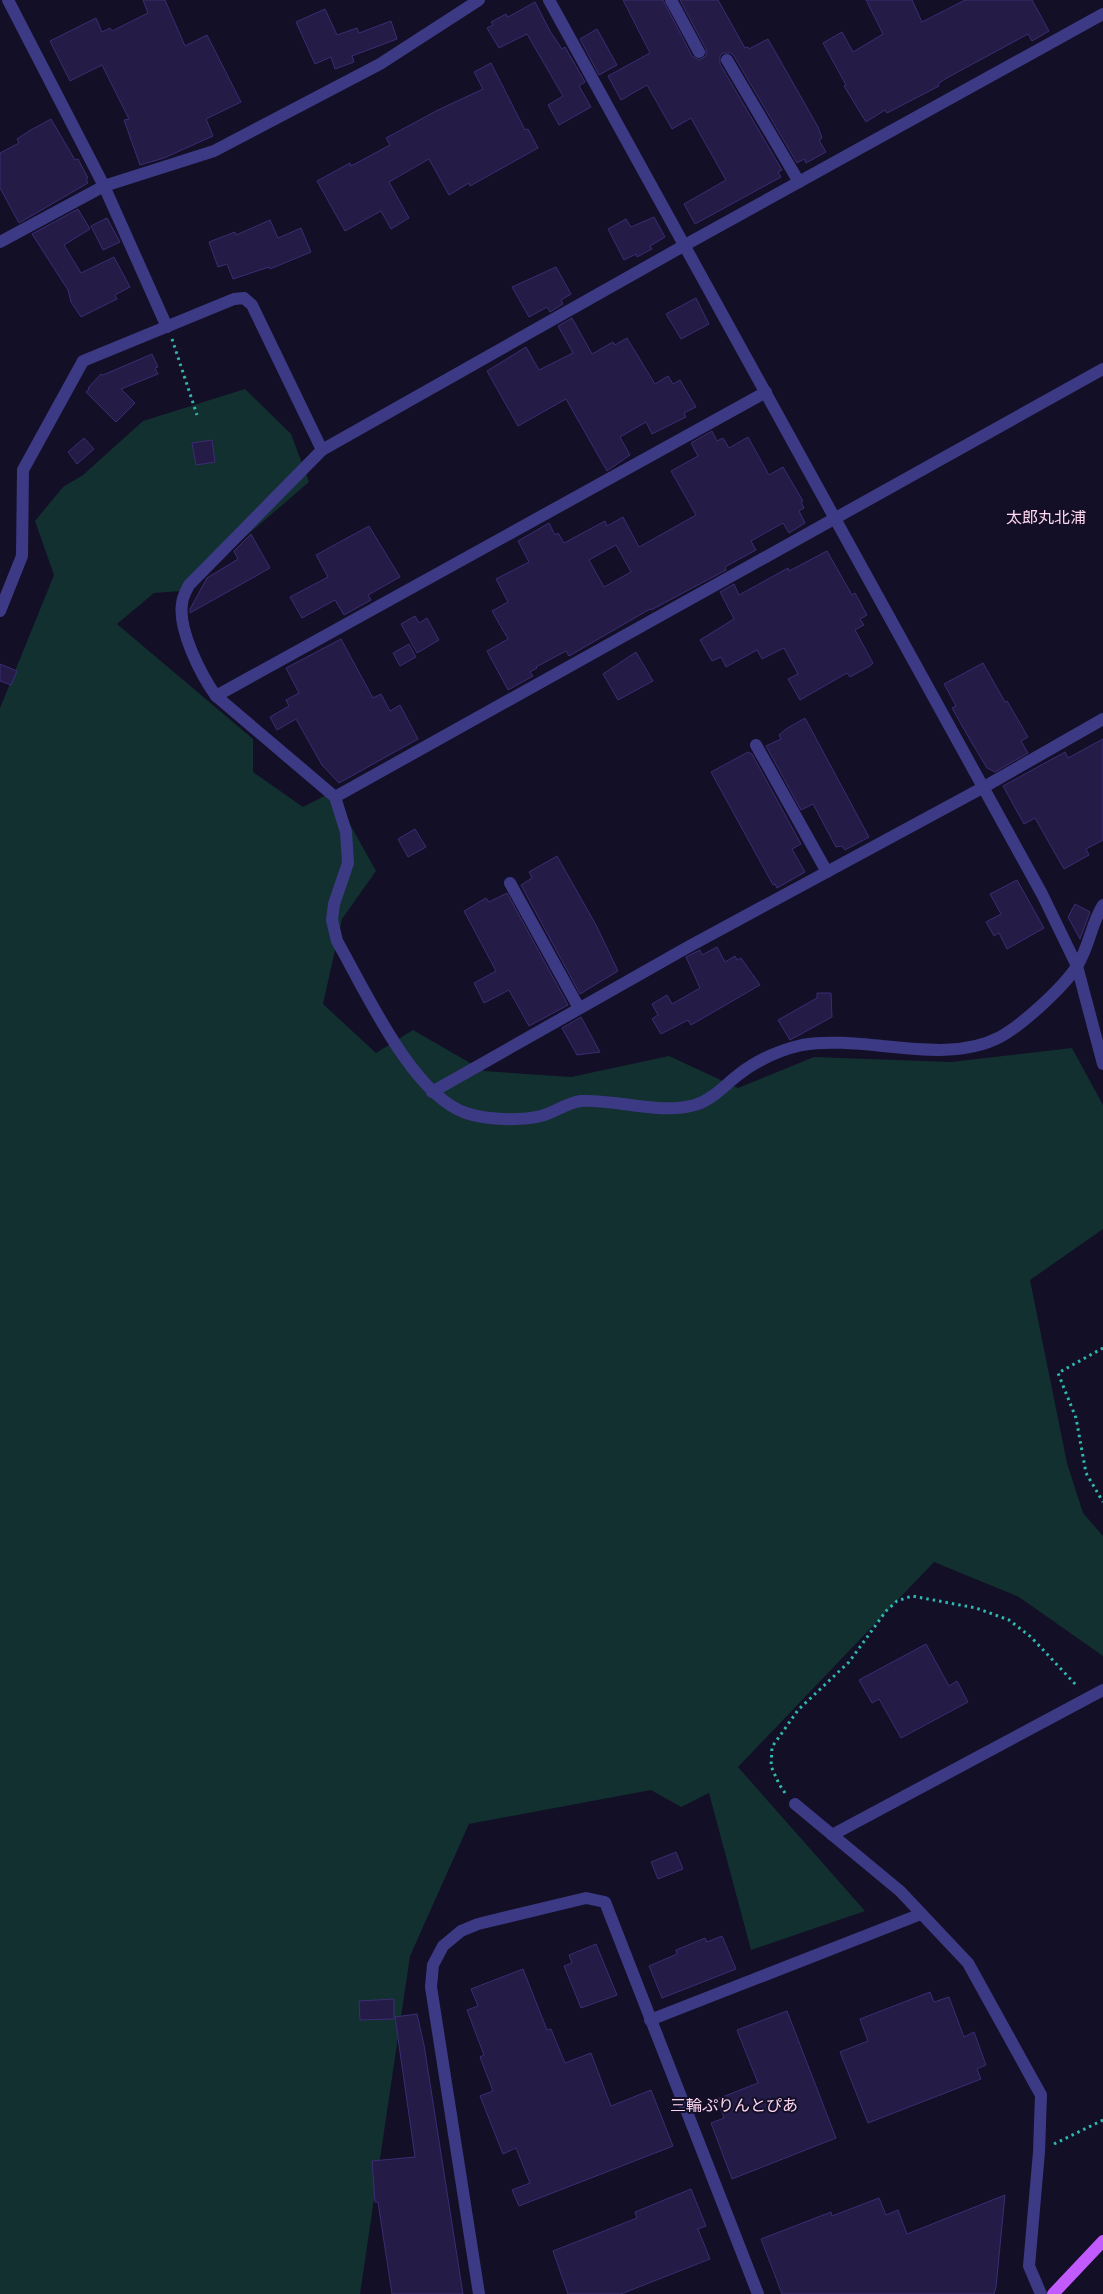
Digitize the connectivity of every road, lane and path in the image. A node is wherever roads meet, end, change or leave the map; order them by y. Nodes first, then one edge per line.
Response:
1 (8, 0) edge
2 (479, 0) edge
3 (549, 0) edge
4 (670, 0) edge
5 (1103, 14) edge
6 (699, 52) dead end
7 (727, 60) dead end
8 (799, 182) junction
9 (104, 186) junction
10 (0, 242) edge
11 (685, 245) junction
12 (167, 327) junction
13 (1103, 369) edge
14 (766, 392) junction
15 (197, 415) dead end
16 (322, 450) junction
17 (835, 518) junction
18 (0, 611) edge
19 (216, 696) junction
20 (1103, 719) edge
21 (756, 746) dead end
22 (984, 787) junction
23 (335, 797) junction
24 (827, 872) junction
25 (510, 883) dead end
26 (1103, 905) edge
27 (1077, 966) junction
28 (579, 1008) junction
29 (1103, 1064) edge
30 (432, 1092) junction
31 (1103, 1348) edge
32 (1103, 1502) edge
33 (1103, 1690) edge
34 (1087, 1698) junction
35 (795, 1804) joint
36 (832, 1834) junction
37 (921, 1914) junction
38 (650, 2020) junction
39 (1103, 2120) edge
40 (1039, 2152) junction
41 (1103, 2241) edge
42 (479, 2294) edge
43 (758, 2294) edge
44 (1040, 2294) edge
45 (1053, 2294) edge

1 - 9 street
2 - 9 street
3 - 11 street
4 - 6 street
5 - 8 street
7 - 8 street
8 - 11 street
9 - 10 street
9 - 12 street
11 - 14 street
11 - 16 street
12 - 15 path
12 - 16 street
12 - 18 street
13 - 17 street
14 - 17 street
14 - 19 street
16 - 19 street
17 - 22 street
17 - 23 street
19 - 23 street
20 - 22 street
21 - 24 street
22 - 24 street
22 - 27 street
23 - 30 street
24 - 28 street
25 - 28 street
26 - 27 street
27 - 29 street
27 - 30 street
28 - 30 street
31 - 32 path
33 - 34 street
34 - 35 path
34 - 36 street
35 - 36 street
36 - 37 street
37 - 38 street
37 - 40 street
38 - 42 street
38 - 43 street
39 - 40 path
40 - 44 street
41 - 45 main road

